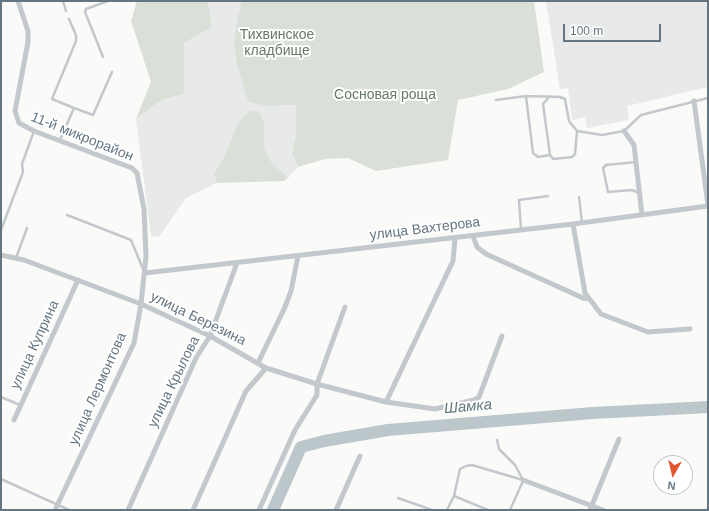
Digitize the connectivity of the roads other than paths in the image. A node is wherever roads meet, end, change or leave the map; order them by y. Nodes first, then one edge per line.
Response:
1 (18, 1) edge
2 (63, 1) edge
3 (108, 1) edge
4 (66, 11) dead end
5 (69, 19) dead end
6 (103, 57) dead end
7 (112, 72) dead end
8 (526, 96) junction
9 (550, 96) junction
10 (708, 98) edge
11 (496, 100) dead end
12 (694, 101) junction
13 (74, 108) junction
14 (34, 131) junction
15 (577, 131) junction
16 (624, 131) junction
17 (60, 140) junction
18 (550, 155) junction
19 (636, 162) junction
20 (639, 194) junction
21 (548, 196) dead end
22 (579, 197) dead end
23 (708, 206) edge
24 (67, 214) dead end
25 (642, 215) junction
26 (582, 223) junction
27 (573, 224) junction
28 (27, 228) dead end
29 (1, 230) edge
30 (521, 230) junction
31 (473, 236) junction
32 (455, 238) junction
33 (1, 254) edge
34 (298, 256) junction
35 (16, 258) junction
36 (237, 263) junction
37 (145, 273) junction
38 (78, 280) junction
39 (589, 299) junction
40 (141, 304) junction
41 (345, 307) dead end
42 (690, 329) dead end
43 (210, 336) junction
44 (502, 336) dead end
45 (258, 363) junction
46 (266, 368) junction
47 (317, 384) junction
48 (1, 396) edge
49 (386, 402) junction
50 (21, 405) junction
51 (14, 420) dead end
52 (496, 440) dead end
53 (619, 440) dead end
54 (360, 456) dead end
55 (1, 479) edge
56 (523, 480) junction
57 (454, 496) junction
58 (398, 498) dead end
59 (56, 507) edge
60 (591, 508) edge
61 (69, 510) edge
62 (128, 510) edge
63 (193, 510) edge
64 (259, 510) edge
65 (336, 510) edge
66 (432, 510) edge
67 (447, 510) edge
68 (488, 510) edge
69 (510, 510) edge
70 (603, 510) edge

1 - 14 street, 11-й микрорайон
2 - 4 lane
3 - 6 lane
5 - 13 lane
7 - 13 lane
8 - 9 lane
8 - 11 lane
8 - 18 lane
9 - 15 lane
9 - 18 lane
10 - 12 lane
12 - 16 lane
12 - 23 street
13 - 17 lane
14 - 17 street, 11-й микрорайон
14 - 29 lane
15 - 16 lane
15 - 18 lane
16 - 19 street
17 - 37 street, 11-й микрорайон
19 - 20 street
19 - 20 lane
20 - 25 street
21 - 30 lane
22 - 26 lane
23 - 25 street, улица Вахтерова
24 - 37 lane
25 - 26 street, улица Вахтерова
26 - 27 street, улица Вахтерова
27 - 30 street, улица Вахтерова
27 - 39 street
28 - 35 lane
30 - 31 street, улица Вахтерова
31 - 32 street, улица Вахтерова
31 - 39 street
32 - 34 street, улица Вахтерова
32 - 49 street
33 - 35 street, улица Березина
34 - 36 street, улица Вахтерова
34 - 45 street
35 - 38 street, улица Березина
36 - 37 street, улица Вахтерова
36 - 43 street, улица Крылова
37 - 40 street, улица Лермонтова
38 - 40 street, улица Березина
38 - 50 street, улица Куприна
39 - 42 street
40 - 43 street, улица Березина
40 - 59 street, улица Лермонтова
41 - 47 street
43 - 45 street, улица Березина
43 - 62 street, улица Крылова
44 - 49 street, улица Березина
45 - 46 street, улица Березина
46 - 47 street, улица Березина
46 - 63 street
47 - 49 street, улица Березина
47 - 64 street
48 - 50 lane
50 - 51 street, улица Куприна
52 - 56 lane
53 - 60 street
54 - 65 street
55 - 59 lane
56 - 57 lane
56 - 60 street
56 - 69 lane
57 - 67 lane
57 - 68 lane
58 - 66 lane
59 - 61 lane
60 - 70 street

